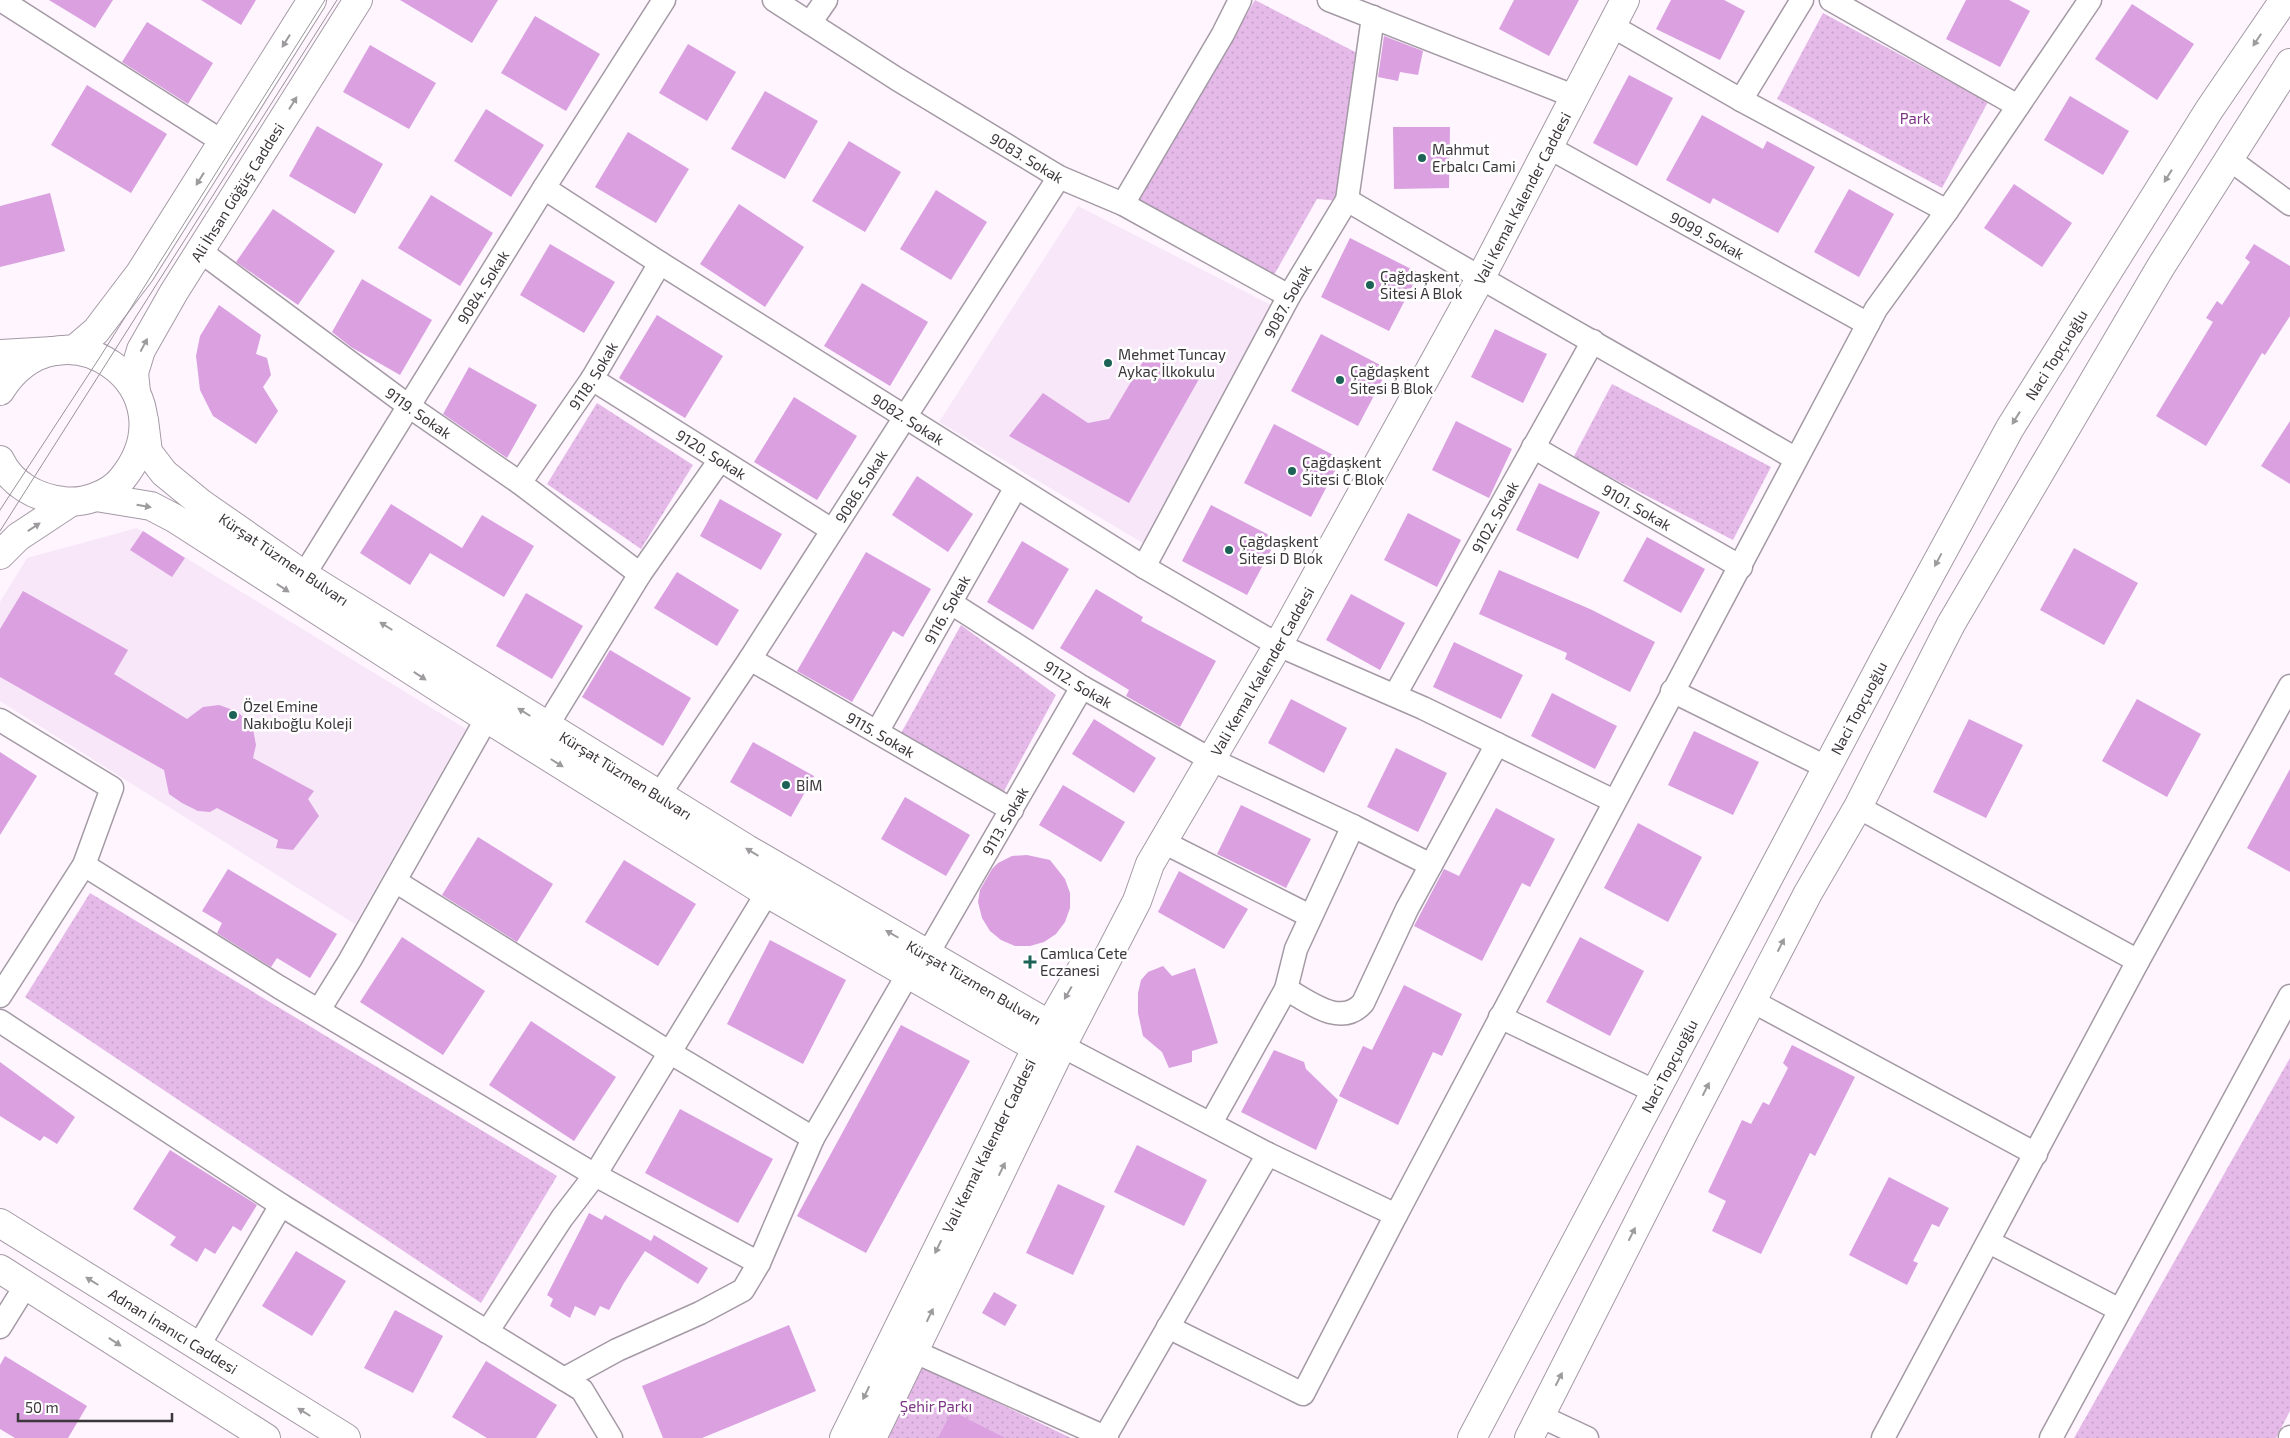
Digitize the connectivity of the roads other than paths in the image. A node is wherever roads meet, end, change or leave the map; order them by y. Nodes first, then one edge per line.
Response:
1 (1, 0) edge
2 (312, 0) edge
3 (358, 0) edge
4 (664, 0) edge
5 (774, 0) edge
6 (826, 0) edge
7 (1240, 0) edge
8 (1329, 0) edge
9 (1625, 0) edge
10 (1802, 0) edge
11 (1831, 0) edge
12 (2090, 0) edge
13 (2284, 0) edge
14 (1373, 18) junction
15 (810, 23) junction
16 (1612, 26) junction
17 (2290, 63) edge
18 (1576, 97) junction
19 (1741, 100) junction
20 (2018, 106) junction
21 (223, 142) junction
22 (1548, 147) junction
23 (2229, 158) junction
24 (1059, 177) junction
25 (544, 188) junction
26 (1347, 200) junction
27 (1123, 204) junction
28 (2290, 204) edge
29 (1947, 211) junction
30 (200, 251) junction
31 (660, 263) junction
32 (1480, 279) junction
33 (1289, 296) junction
34 (1868, 324) junction
35 (1593, 341) junction
36 (52, 351) junction
37 (0, 354) edge
38 (592, 379) junction
39 (0, 391) edge
40 (140, 404) junction
41 (410, 407) junction
42 (905, 418) junction
43 (1533, 447) junction
44 (1796, 458) junction
45 (0, 460) edge
46 (720, 460) junction
47 (520, 483) junction
48 (1016, 487) junction
49 (84, 500) junction
50 (832, 530) junction
51 (0, 555) edge
52 (1144, 567) junction
53 (1741, 567) junction
54 (640, 574) junction
55 (304, 575) junction
56 (951, 603) junction
57 (1278, 645) junction
58 (750, 658) junction
59 (2290, 686) edge
60 (1082, 687) junction
61 (1672, 691) junction
62 (1395, 695) junction
63 (487, 718) junction
64 (0, 720) edge
65 (548, 726) junction
66 (877, 732) junction
67 (1497, 744) junction
68 (1210, 759) junction
69 (1828, 768) junction
70 (659, 795) junction
71 (1614, 801) junction
72 (1858, 807) junction
73 (1012, 810) junction
74 (1353, 826) junction
75 (1157, 853) junction
76 (84, 865) junction
77 (1431, 866) junction
78 (395, 881) junction
79 (767, 893) junction
80 (1310, 916) junction
81 (927, 955) junction
82 (2138, 961) junction
83 (908, 974) junction
84 (1286, 989) junction
85 (0, 996) edge
86 (2290, 996) edge
87 (1752, 1001) junction
88 (318, 1010) junction
89 (1500, 1017) junction
90 (0, 1021) edge
91 (1050, 1039) junction
92 (669, 1052) junction
93 (1656, 1092) junction
94 (1211, 1123) junction
95 (813, 1138) junction
96 (1268, 1154) junction
97 (2036, 1154) junction
98 (595, 1174) junction
99 (281, 1205) junction
100 (1396, 1215) junction
101 (0, 1224) edge
102 (1989, 1242) junction
103 (759, 1262) junction
104 (0, 1269) edge
105 (26, 1284) junction
106 (2120, 1310) junction
107 (0, 1327) edge
108 (1168, 1327) junction
109 (487, 1332) junction
110 (198, 1347) junction
111 (913, 1350) junction
112 (564, 1379) junction
113 (1535, 1427) edge
114 (1106, 1437) edge
115 (266, 1438) edge
116 (346, 1438) edge
117 (611, 1438) edge
118 (844, 1438) edge
119 (872, 1438) edge
120 (1472, 1438) edge
121 (1587, 1438) edge
122 (1883, 1438) edge
123 (2051, 1438) edge

1 - 21 street
2 -> 21 main road
30 -> 3 main road, Ali İhsan Göğüş Caddesi
4 - 25 street, 9084. Sokak
5 - 15 street, 9083. Sokak
6 - 15 street
7 - 27 street
8 - 14 street
9 - 16 main road, Vali Kemal Kalender Caddesi
10 - 19 street
11 - 20 street
12 - 20 street
13 -> 69 main road, Naci Topçuoğlu
14 - 18 street
14 - 26 street, 9087. Sokak
15 - 24 street, 9083. Sokak
16 - 18 main road, Vali Kemal Kalender Caddesi
16 - 19 street
17 - 23 main road
18 - 22 main road, Vali Kemal Kalender Caddesi
19 - 29 street
20 - 29 street
21 -> 36 main road
22 - 32 main road, Vali Kemal Kalender Caddesi
22 - 34 street, 9099. Sokak
23 - 28 street
23 - 72 main road
24 - 27 street, 9083. Sokak
24 - 42 street, 9086. Sokak
25 - 31 street, 9082. Sokak
25 - 41 street, 9084. Sokak
26 - 32 street
26 - 33 street, 9087. Sokak
27 - 33 street, 9083. Sokak
29 - 34 street
40 -> 30 main road, Ali İhsan Göğüş Caddesi
30 - 41 street, 9119. Sokak
31 - 38 street, 9118. Sokak
31 - 42 street, 9082. Sokak
32 - 35 street
32 - 57 main road, Vali Kemal Kalender Caddesi
33 - 52 street, 9087. Sokak
34 - 44 street
35 - 43 street, 9102. Sokak
35 - 44 street
36 - 37 main road
36 - 39 main road
36 - 40 main road
38 - 46 street, 9120. Sokak
38 - 47 street, 9118. Sokak
40 - 49 main road
40 - 55 main road, Kürşat Tüzmen Bulvarı
41 - 47 street, 9119. Sokak
41 - 55 street, 9084. Sokak
42 - 48 street, 9082. Sokak
42 - 50 street, 9086. Sokak
43 - 53 street, 9101. Sokak
43 - 62 street, 9102. Sokak
44 - 53 street
45 - 49 main road, Kürşat Tüzmen Bulvarı
46 - 50 street, 9120. Sokak
46 - 54 street
47 - 54 street, 9119. Sokak
48 - 52 street, 9082. Sokak
48 - 56 street, 9116. Sokak
51 -> 49 main road
49 -> 63 main road, Kürşat Tüzmen Bulvarı
50 - 58 street, 9086. Sokak
52 - 57 street, 9082. Sokak
53 - 61 street
54 - 65 street
65 -> 55 main road, Kürşat Tüzmen Bulvarı
56 - 60 street, 9112. Sokak
56 - 66 street, 9116. Sokak
57 - 62 street, 9082. Sokak
57 - 68 main road, Vali Kemal Kalender Caddesi
58 - 66 street, 9115. Sokak
58 - 70 street, 9086. Sokak
59 - 82 street
60 - 68 street, 9112. Sokak
60 - 73 street, 9113. Sokak
61 - 69 street
61 - 71 street
62 - 67 street, 9082. Sokak
63 - 78 street
63 -> 79 main road, Kürşat Tüzmen Bulvarı
64 - 76 street
65 - 70 main road, Kürşat Tüzmen Bulvarı
66 - 73 street, 9115. Sokak
67 - 71 street, 9082. Sokak
67 - 77 street
68 - 74 street, 9112. Sokak
68 - 75 main road, Vali Kemal Kalender Caddesi
69 - 93 main road, Naci Topçuoğlu
81 -> 70 main road, Kürşat Tüzmen Bulvarı
71 - 89 street
72 - 82 street
87 -> 72 main road
73 - 81 street, 9113. Sokak
74 - 77 street, 9112. Sokak
74 - 80 street
75 - 80 street
75 - 91 main road, Vali Kemal Kalender Caddesi
76 - 85 street
76 - 88 street
77 - 84 street
78 - 88 street
78 - 92 street
79 - 83 main road, Kürşat Tüzmen Bulvarı
79 - 92 street
80 - 84 street
81 - 91 main road, Kürşat Tüzmen Bulvarı
82 - 97 street
83 - 91 main road, Kürşat Tüzmen Bulvarı
83 - 95 street
84 - 94 street
86 - 106 street
87 - 97 street
113 -> 87 main road
88 - 98 street
89 - 93 street
89 - 100 street
90 - 99 street
91 - 94 street
111 -> 91 main road, Vali Kemal Kalender Caddesi
91 -> 118 main road, Vali Kemal Kalender Caddesi
92 - 95 street
92 - 98 street
93 - 120 main road, Naci Topçuoğlu
94 - 96 street
95 - 103 street
96 - 100 street
96 - 108 street
97 - 102 street
98 - 103 street
98 - 109 street
99 - 109 street
99 - 110 street
100 - 108 street
110 -> 101 main road, Adnan İnanıcı Caddesi
102 - 106 street
102 - 122 street
103 - 112 street
104 - 105 main road
105 - 107 street
105 -> 115 main road
106 - 123 street
108 - 114 street
109 - 112 street
116 -> 110 main road, Adnan İnanıcı Caddesi
111 - 114 street
111 - 119 main road, Vali Kemal Kalender Caddesi
112 - 117 street
113 - 121 street

